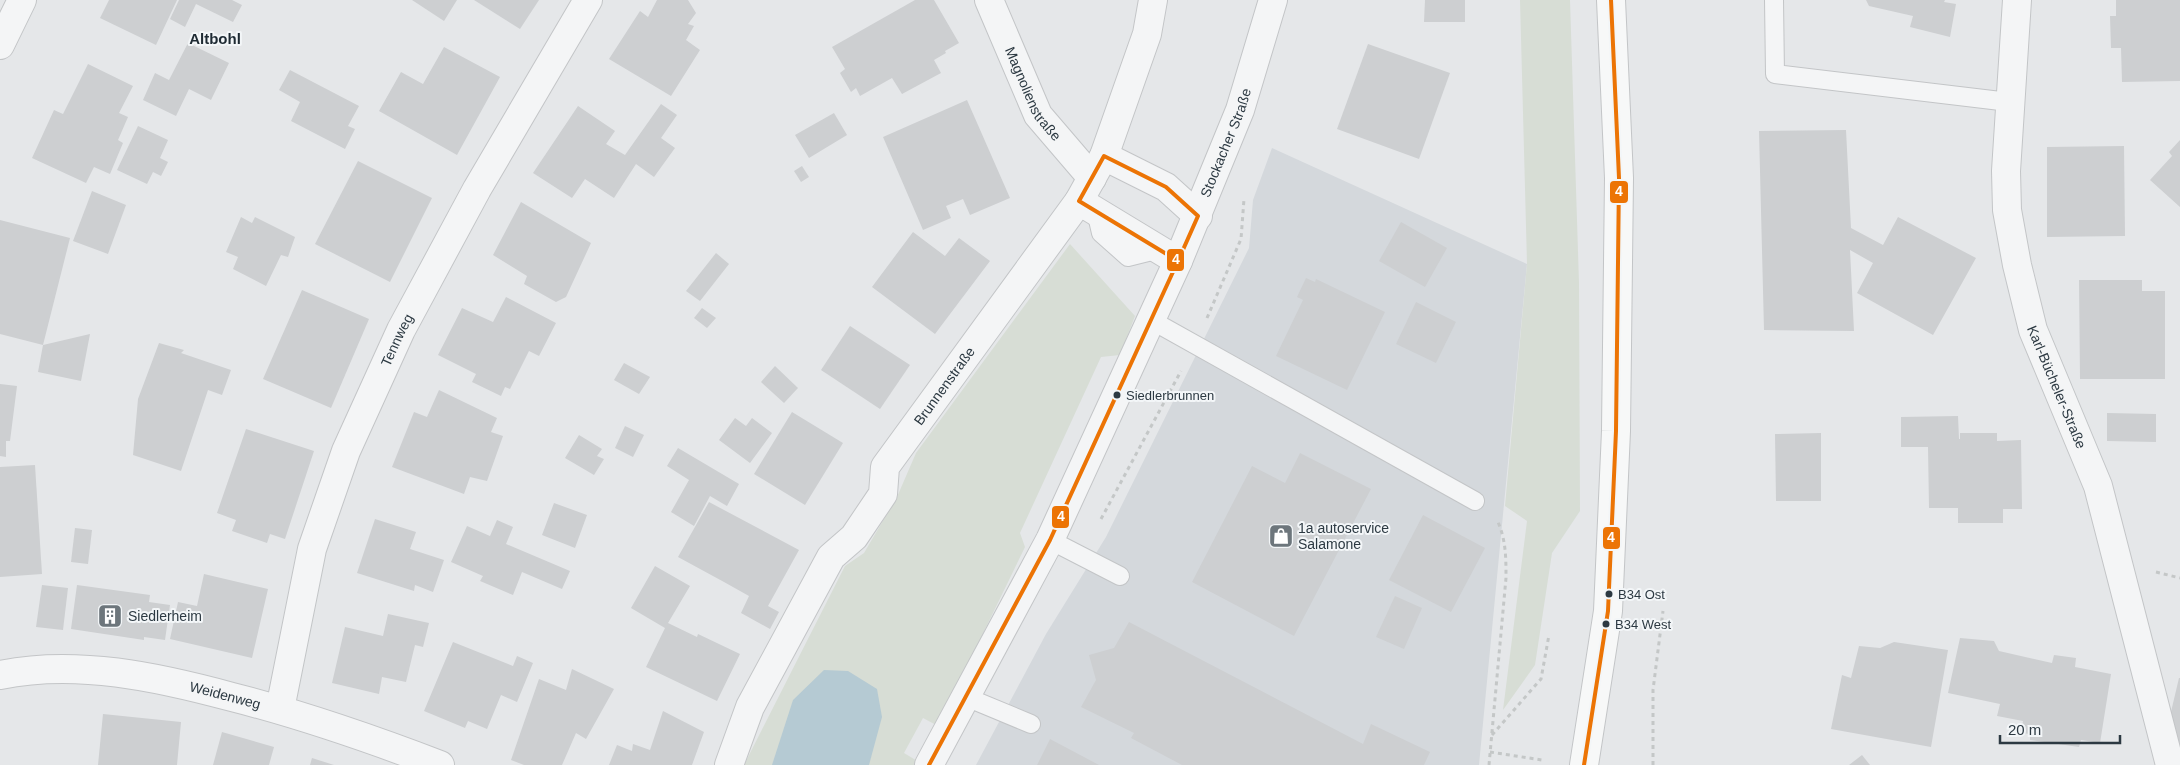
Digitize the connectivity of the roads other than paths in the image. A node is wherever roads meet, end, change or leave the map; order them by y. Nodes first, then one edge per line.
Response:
1 (22, 0) edge
2 (588, 0) edge
3 (989, 0) edge
4 (1153, 0) edge
5 (1273, 0) edge
6 (1611, 0) edge
7 (1774, 0) edge
8 (2017, 0) edge
9 (0, 46) edge
10 (2009, 102) junction
11 (1093, 187) junction
12 (1198, 216) junction
13 (1169, 255) junction
14 (1151, 320) junction
15 (1475, 502) road end
16 (1050, 540) junction
17 (1120, 576) dead end
18 (0, 676) edge
19 (966, 697) junction
20 (280, 709) junction
21 (1030, 724) dead end
22 (440, 765) edge
23 (729, 765) edge
24 (929, 765) edge
25 (1584, 765) edge
26 (2170, 765) edge

1 - 9 street
2 - 20 street, Tennweg
3 - 11 street, Magnolienstraße
4 - 11 street, Brunnenstraße
5 - 12 street, Stockacher Straße
6 - 25 main road
7 - 10 lane
8 - 10 street, Karl-Bücheler-Straße
10 - 26 street, Karl-Bücheler-Straße
11 - 12 street
11 - 13 street
11 - 23 street, Brunnenstraße
12 - 13 street, Stockacher Straße
13 - 14 street, Stockacher Straße
14 - 15 lane
14 - 16 street, Stockacher Straße
16 - 17 lane
16 - 19 street, Stockacher Straße
18 - 20 street, Weidenweg
19 - 21 lane
19 - 24 street, Stockacher Straße
20 - 22 street, Weidenweg

